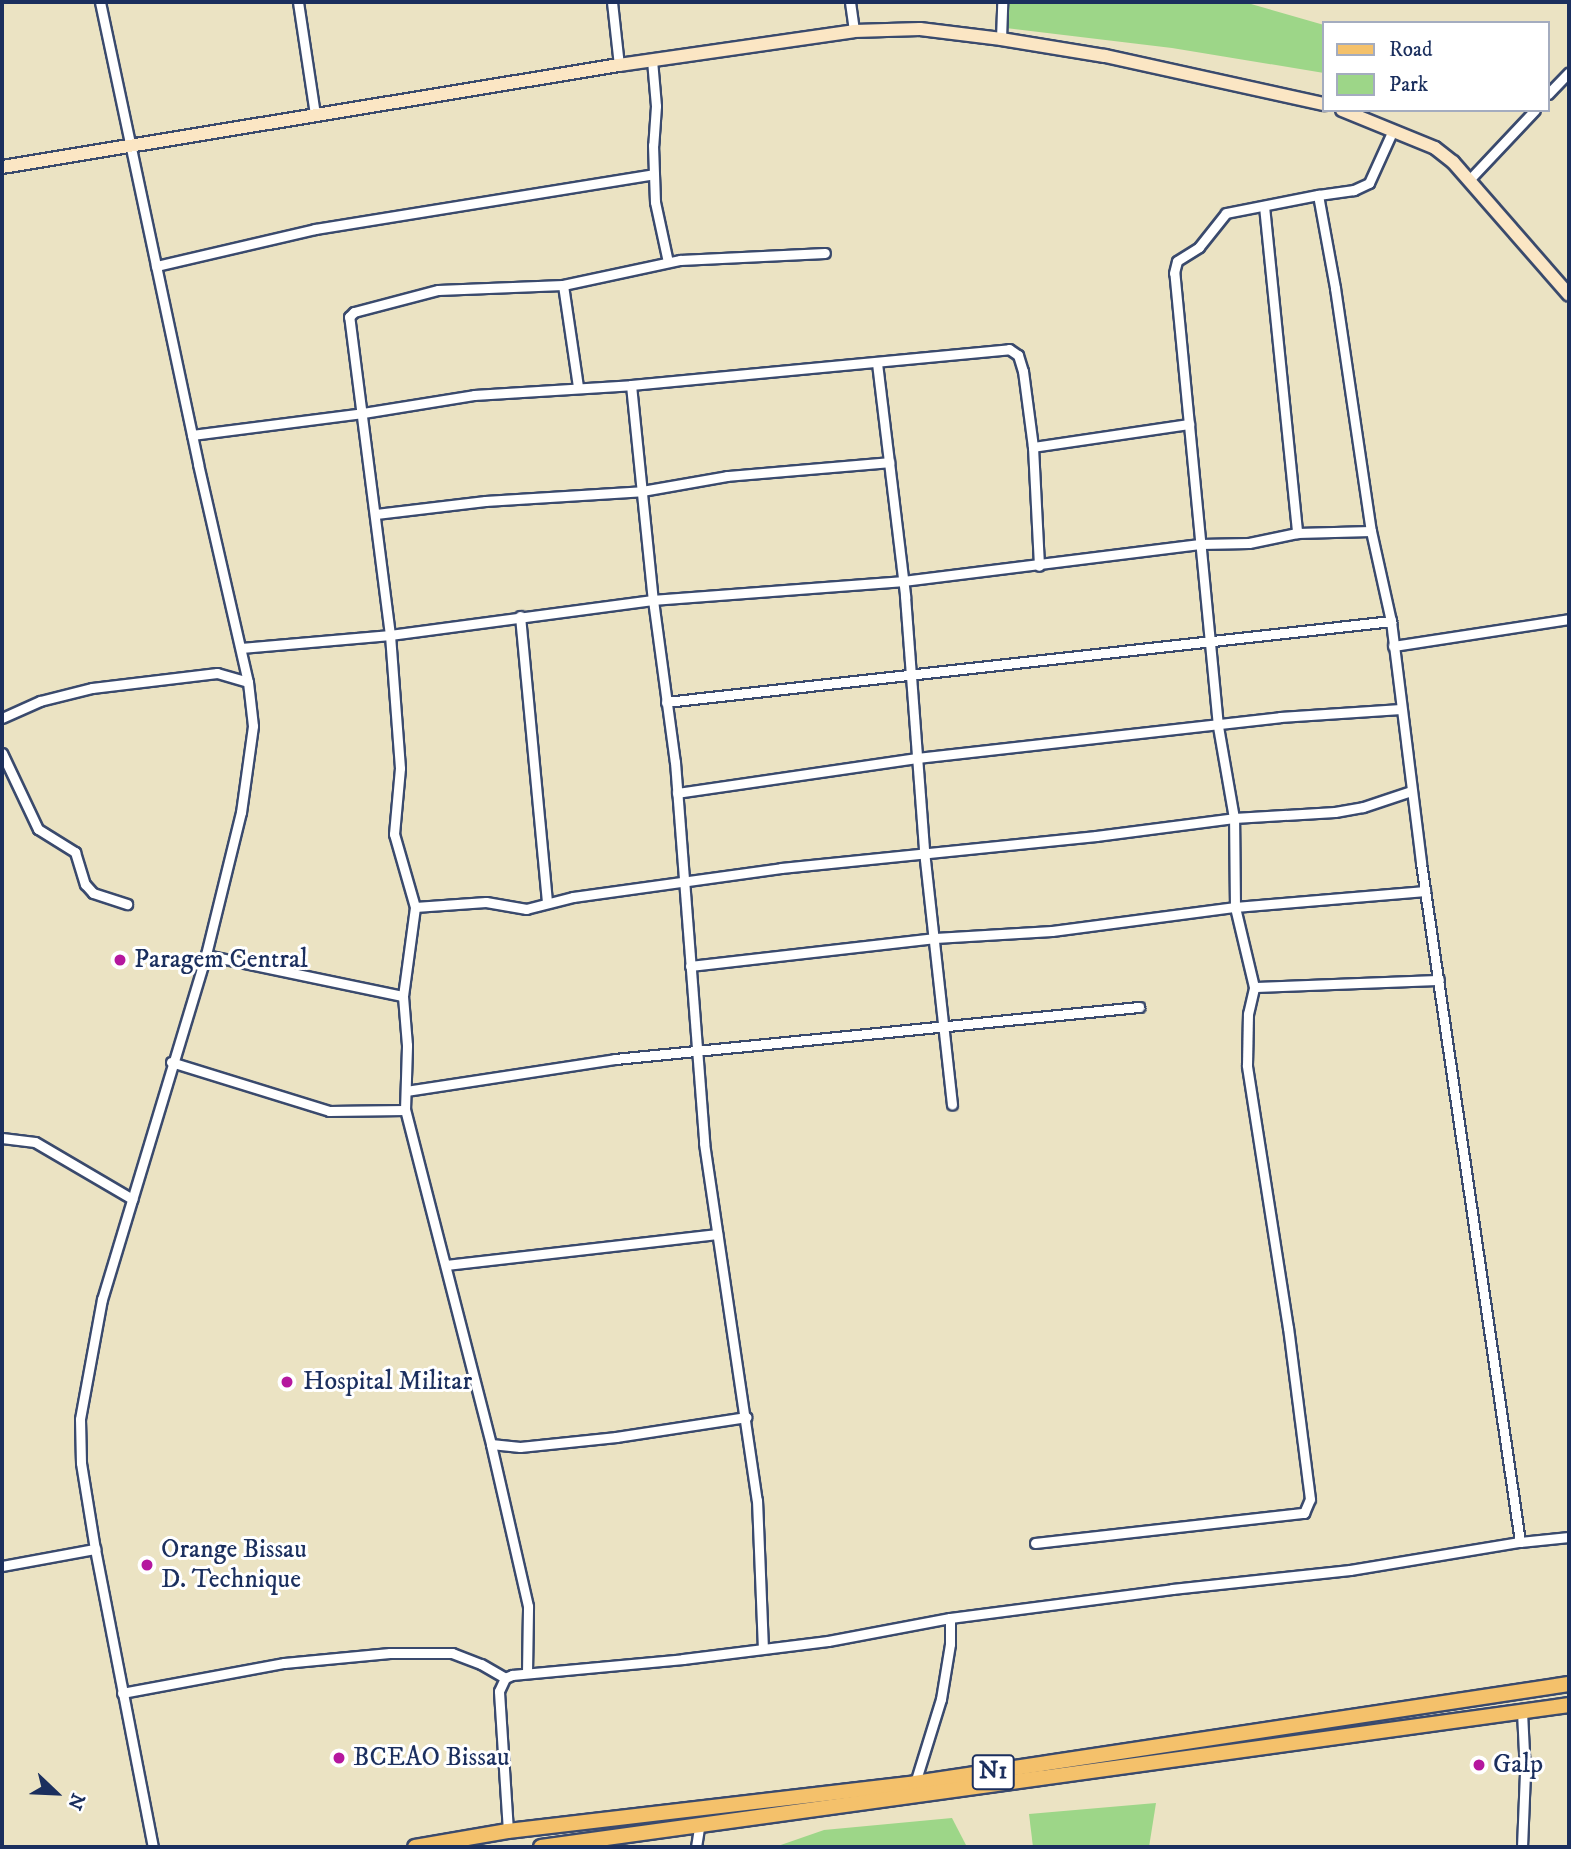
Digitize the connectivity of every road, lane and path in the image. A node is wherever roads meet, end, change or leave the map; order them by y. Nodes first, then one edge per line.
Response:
1 (100, 2) edge
2 (298, 2) edge
3 (612, 2) edge
4 (850, 2) edge
5 (1002, 2) edge
6 (854, 31) junction
7 (1001, 39) junction
8 (652, 60) junction
9 (619, 65) junction
10 (1569, 72) edge
11 (1550, 92) edge
12 (1322, 104) edge
13 (1347, 112) edge
14 (1533, 112) edge
15 (315, 115) junction
16 (1392, 130) junction
17 (130, 146) junction
18 (2, 167) edge
19 (654, 174) junction
20 (1469, 180) junction
21 (1318, 195) junction
22 (1264, 206) junction
23 (825, 253) dead end
24 (668, 262) junction
25 (156, 266) junction
26 (563, 285) junction
27 (1569, 295) edge
28 (877, 363) junction
29 (631, 385) junction
30 (578, 386) junction
31 (363, 413) junction
32 (1189, 424) junction
33 (192, 435) junction
34 (1033, 447) junction
35 (888, 461) junction
36 (642, 491) junction
37 (376, 514) junction
38 (1371, 531) junction
39 (1297, 533) junction
40 (1200, 544) junction
41 (1039, 566) junction
42 (903, 581) junction
43 (653, 600) junction
44 (520, 616) junction
45 (1569, 618) edge
46 (1391, 621) junction
47 (390, 635) junction
48 (1209, 640) junction
49 (1393, 646) junction
50 (241, 648) junction
51 (912, 675) junction
52 (248, 682) junction
53 (666, 702) junction
54 (1401, 709) junction
55 (2, 718) edge
56 (1218, 726) junction
57 (2, 752) edge
58 (917, 758) junction
59 (1411, 791) junction
60 (677, 793) junction
61 (1234, 818) junction
62 (924, 851) junction
63 (682, 880) junction
64 (1425, 891) junction
65 (547, 903) junction
66 (127, 904) dead end
67 (415, 907) junction
68 (1235, 907) junction
69 (935, 938) junction
70 (206, 955) junction
71 (690, 966) junction
72 (1439, 980) junction
73 (1254, 987) junction
74 (403, 996) junction
75 (1139, 1007) dead end
76 (944, 1029) junction
77 (698, 1051) junction
78 (171, 1062) junction
79 (406, 1091) junction
80 (952, 1104) dead end
81 (405, 1110) junction
82 (2, 1138) edge
83 (132, 1199) junction
84 (717, 1234) junction
85 (446, 1265) junction
86 (746, 1417) junction
87 (491, 1444) junction
88 (1569, 1537) edge
89 (1520, 1542) junction
90 (1035, 1543) dead end
91 (95, 1549) junction
92 (2, 1566) edge
93 (950, 1618) junction
94 (763, 1647) junction
95 (527, 1673) junction
96 (505, 1678) junction
97 (1569, 1684) edge
98 (122, 1693) junction
99 (1569, 1705) edge
100 (1522, 1713) junction
101 (915, 1783) junction
102 (699, 1827) junction
103 (508, 1831) junction
104 (153, 1847) edge
105 (415, 1847) edge
106 (541, 1847) edge
107 (696, 1847) edge
108 (1521, 1847) edge

1 - 17 street
2 - 15 street
3 - 9 street
4 - 6 street
5 - 7 street
6 - 7 street
6 - 8 street
7 - 12 street
8 - 9 street
8 - 19 street
9 - 15 street
10 - 11 street
13 - 16 street
14 - 20 street
15 - 17 street
16 - 20 street
16 - 21 street
17 - 18 street
17 - 25 street
19 - 24 street
19 - 25 street
20 - 27 street
21 - 22 street
21 - 38 street
22 - 32 street
22 - 39 street
23 - 24 street
24 - 26 street
25 - 33 street
26 - 30 street
26 - 31 street
28 - 29 street
28 - 34 street
28 - 35 street
29 - 30 street
29 - 36 street
30 - 31 street
31 - 33 street
31 - 37 street
32 - 34 street
32 - 40 street
33 - 50 street
34 - 41 street
35 - 36 street
35 - 42 street
36 - 37 street
36 - 43 street
37 - 47 street
38 - 39 street
38 - 46 street
39 - 40 street
40 - 41 street
40 - 48 street
41 - 42 street
42 - 43 street
42 - 51 street
43 - 44 street
43 - 53 street
44 - 47 street
44 - 65 street
45 - 49 street
46 - 48 street
46 - 49 street
47 - 50 street
47 - 67 street
48 - 51 street
48 - 56 street
49 - 54 street
50 - 52 street
51 - 53 street
51 - 58 street
52 - 55 street
52 - 70 street
53 - 60 street
54 - 56 street
54 - 59 street
56 - 58 street
56 - 61 street
57 - 66 street
58 - 60 street
58 - 62 street
59 - 61 street
59 - 64 street
60 - 63 street
61 - 62 street
61 - 68 street
62 - 63 street
62 - 69 street
63 - 65 street
63 - 71 street
64 - 68 street
64 - 72 street
65 - 67 street
67 - 74 street
68 - 69 street
68 - 73 street
69 - 71 street
69 - 76 street
70 - 74 street
70 - 78 street
71 - 77 street
72 - 73 street
72 - 89 street
73 - 90 street
74 - 79 street
75 - 76 street
76 - 77 street
76 - 80 street
77 - 79 street
77 - 84 street
78 - 81 street
78 - 83 street
79 - 81 street
81 - 85 street
82 - 83 street
83 - 91 street
84 - 85 street
84 - 86 street
85 - 87 street
86 - 87 street
86 - 94 street
87 - 95 street
88 - 89 street
89 - 93 street
91 - 92 street
91 - 98 street
93 - 94 street
93 - 101 street
94 - 95 street
95 - 96 street
96 - 98 street
96 - 103 street
97 - 101 main road, N1
98 - 104 street
99 - 100 main road, N1
100 - 102 main road, N1
100 - 108 street
101 - 103 main road, N1
102 - 106 main road, N1
102 - 107 street
103 - 105 main road, N1

